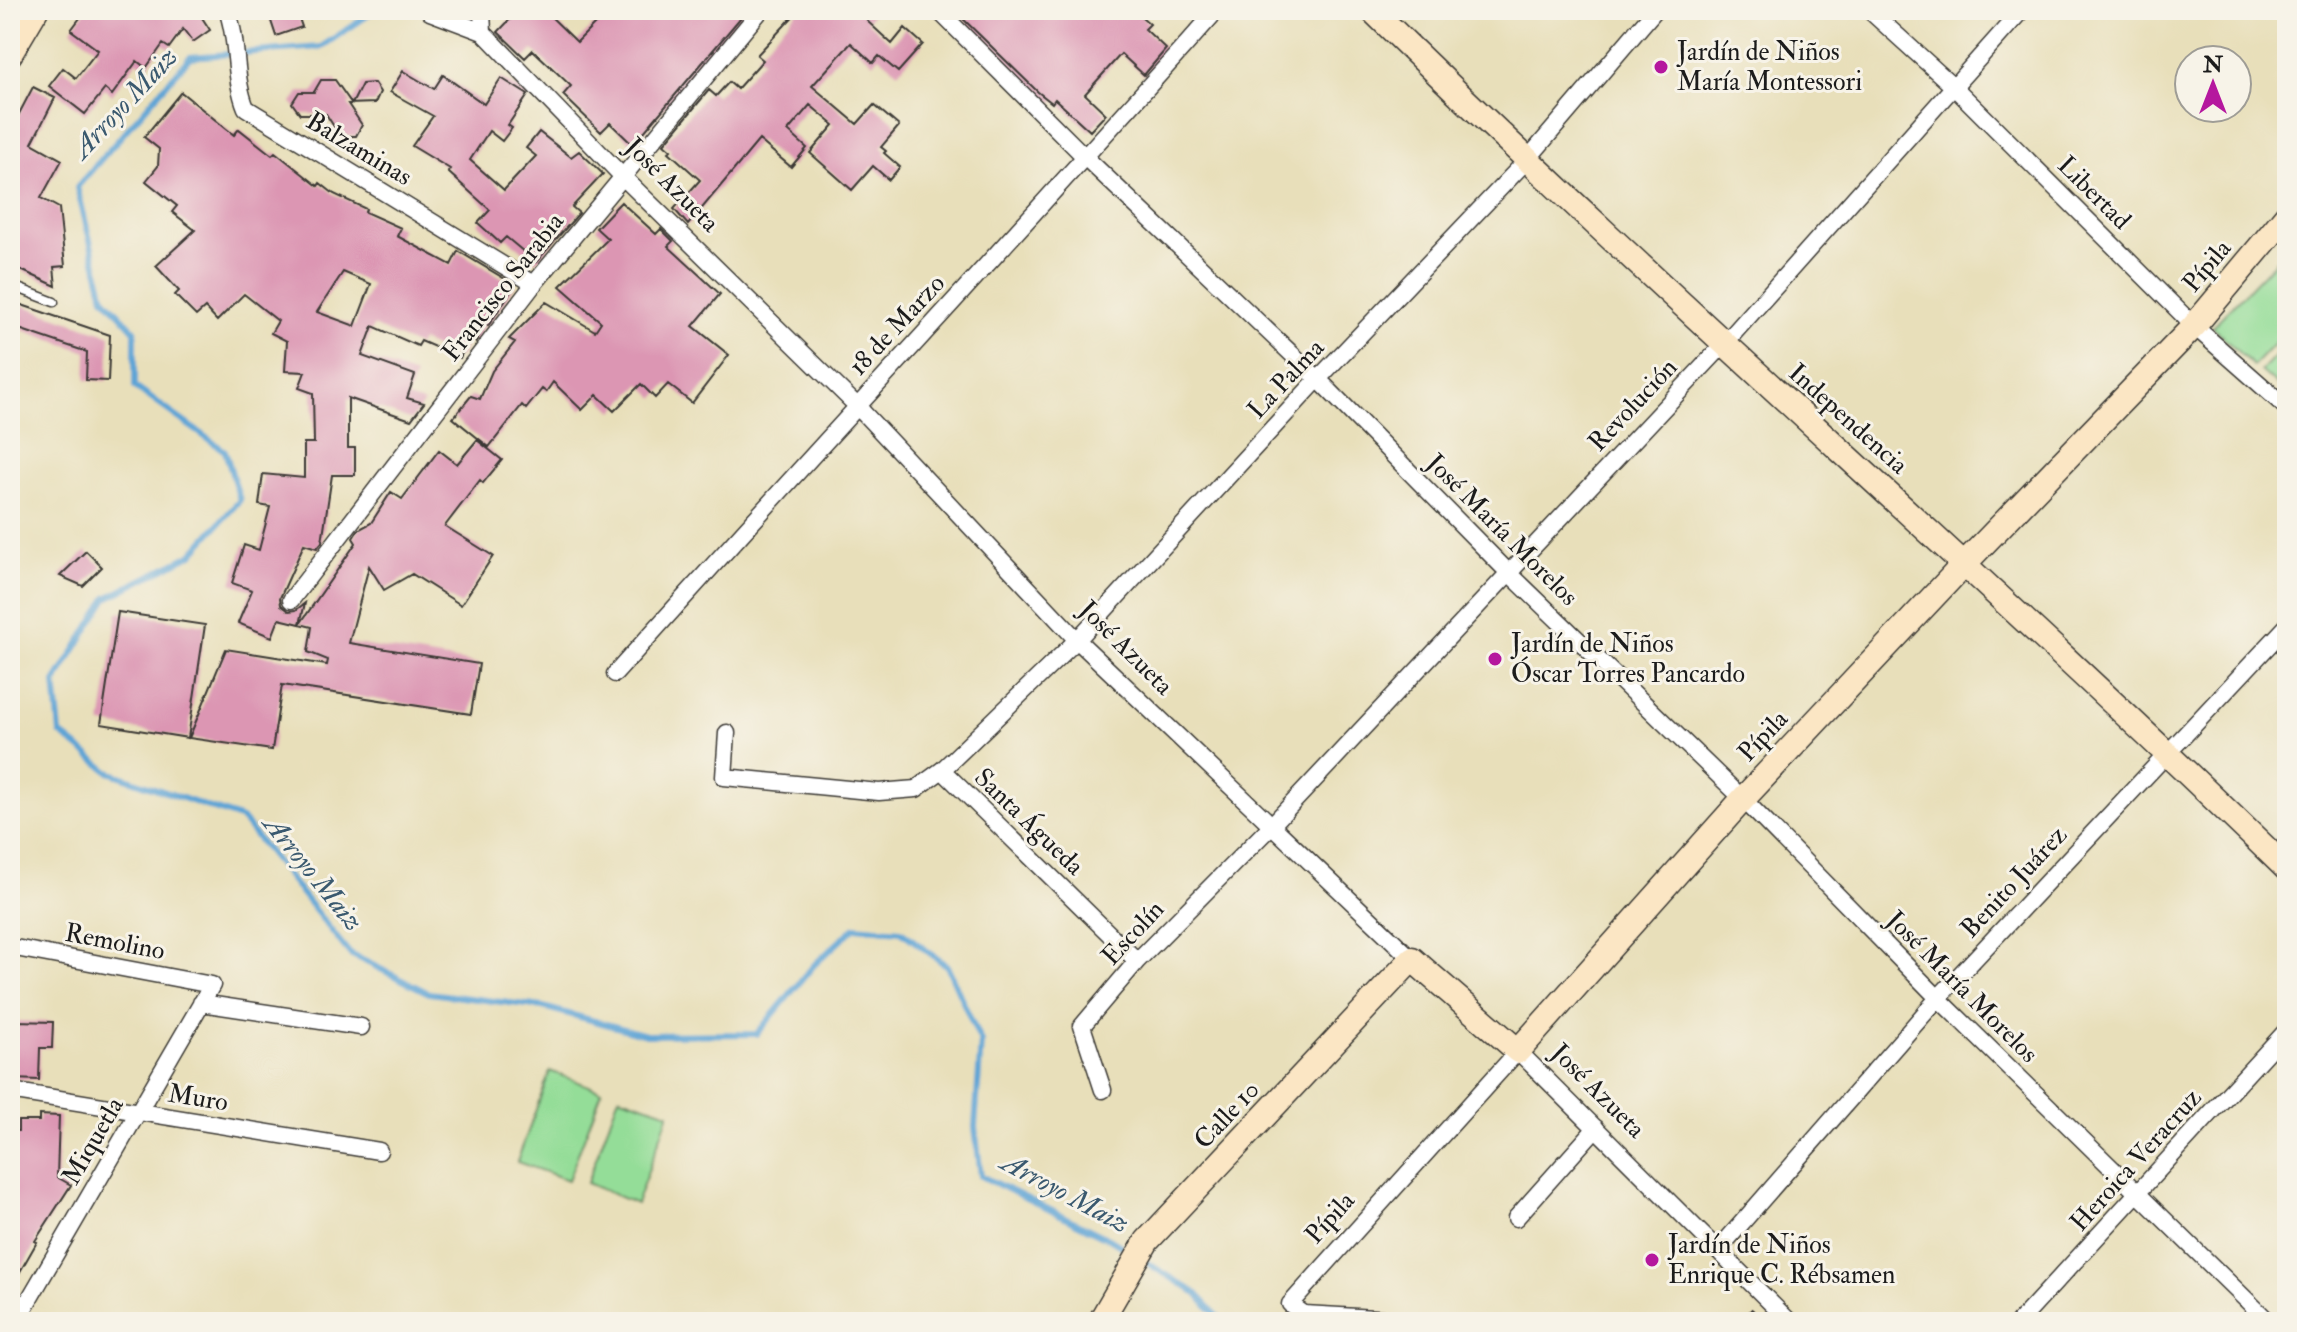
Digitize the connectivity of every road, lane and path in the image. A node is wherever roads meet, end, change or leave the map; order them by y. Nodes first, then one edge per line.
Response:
1 (36, 10) edge
2 (482, 10) edge
3 (761, 10) edge
4 (938, 10) edge
5 (1217, 10) edge
6 (1372, 10) edge
7 (1655, 10) edge
8 (1869, 10) edge
9 (2022, 10) edge
10 (430, 12) dead end
11 (229, 16) edge
12 (483, 32) junction
13 (10, 54) edge
14 (1954, 87) junction
15 (1085, 157) junction
16 (1526, 161) junction
17 (623, 177) junction
18 (2287, 215) edge
19 (534, 284) junction
20 (10, 285) edge
21 (54, 302) dead end
22 (2194, 326) junction
23 (1725, 343) junction
24 (1318, 379) junction
25 (856, 405) junction
26 (2287, 408) edge
27 (1965, 563) junction
28 (1508, 572) junction
29 (291, 600) dead end
30 (2287, 626) edge
31 (1077, 640) junction
32 (615, 674) dead end
33 (727, 733) dead end
34 (2168, 753) junction
35 (942, 770) junction
36 (1743, 799) junction
37 (1270, 827) junction
38 (2287, 869) edge
39 (10, 947) edge
40 (1412, 959) junction
41 (1137, 961) junction
42 (212, 985) joint
43 (1938, 998) junction
44 (201, 1003) junction
45 (361, 1027) dead end
46 (2287, 1030) edge
47 (1518, 1051) junction
48 (1103, 1090) dead end
49 (10, 1091) edge
50 (137, 1113) junction
51 (1596, 1128) junction
52 (379, 1151) dead end
53 (2138, 1196) junction
54 (1516, 1218) dead end
55 (1719, 1249) junction
56 (1105, 1311) edge
57 (1393, 1319) dead end
58 (16, 1322) edge
59 (1790, 1322) edge
60 (2019, 1322) edge
61 (2269, 1322) edge

1 - 13 main road
2 - 12 street
3 - 17 street, Francisco Sarabia
4 - 15 street, José María Morelos
5 - 15 street, 18 de Marzo
6 - 16 main road, Independencia
7 - 16 street, La Palma
8 - 14 street, Libertad
9 - 14 street, Revolución
10 - 12 street, José Azueta
11 - 19 street, Balzaminas
12 - 17 street, José Azueta
14 - 22 street, Libertad
14 - 23 street, Revolución
15 - 24 street, José María Morelos
15 - 25 street, 18 de Marzo
16 - 23 main road, Independencia
16 - 24 street, La Palma
17 - 19 street, Francisco Sarabia
17 - 25 street, José Azueta
18 - 22 main road, Pípila
19 - 29 street, Francisco Sarabia
20 - 21 lane
22 - 26 street, Libertad
22 - 27 main road, Pípila
23 - 27 main road, Independencia
23 - 28 street, Revolución
24 - 28 street, José María Morelos
24 - 31 street, La Palma
25 - 31 street, José Azueta
25 - 32 street, 18 de Marzo
27 - 34 main road, Independencia
27 - 36 main road, Pípila
28 - 36 street, José María Morelos
28 - 37 street, Revolución
30 - 34 street, Benito Juárez
31 - 35 street, La Palma
31 - 37 street, José Azueta
33 - 35 street, Santa Águeda
34 - 38 main road, Independencia
34 - 43 street, Benito Juárez
35 - 41 street, Santa Águeda
36 - 43 street, José María Morelos
36 - 47 main road, Pípila
37 - 40 street, José Azueta
37 - 41 street, Escolín
39 - 42 street, Remolino
40 - 47 main road, José Azueta
40 - 56 main road, Calle 10
41 - 48 street, Escolín
42 - 44 street, Miquetla
43 - 53 street, José María Morelos
43 - 55 street, Benito Juárez
44 - 45 street
44 - 50 street, Miquetla
46 - 53 street, Heroica Veracruz
47 - 51 street, José Azueta
47 - 57 street, Pípila
49 - 50 street, Muro
50 - 52 street, Muro
50 - 58 street, Miquetla
51 - 54 street
51 - 55 street, José Azueta
53 - 60 street, Heroica Veracruz
53 - 61 street, José María Morelos
55 - 59 street, José Azueta

